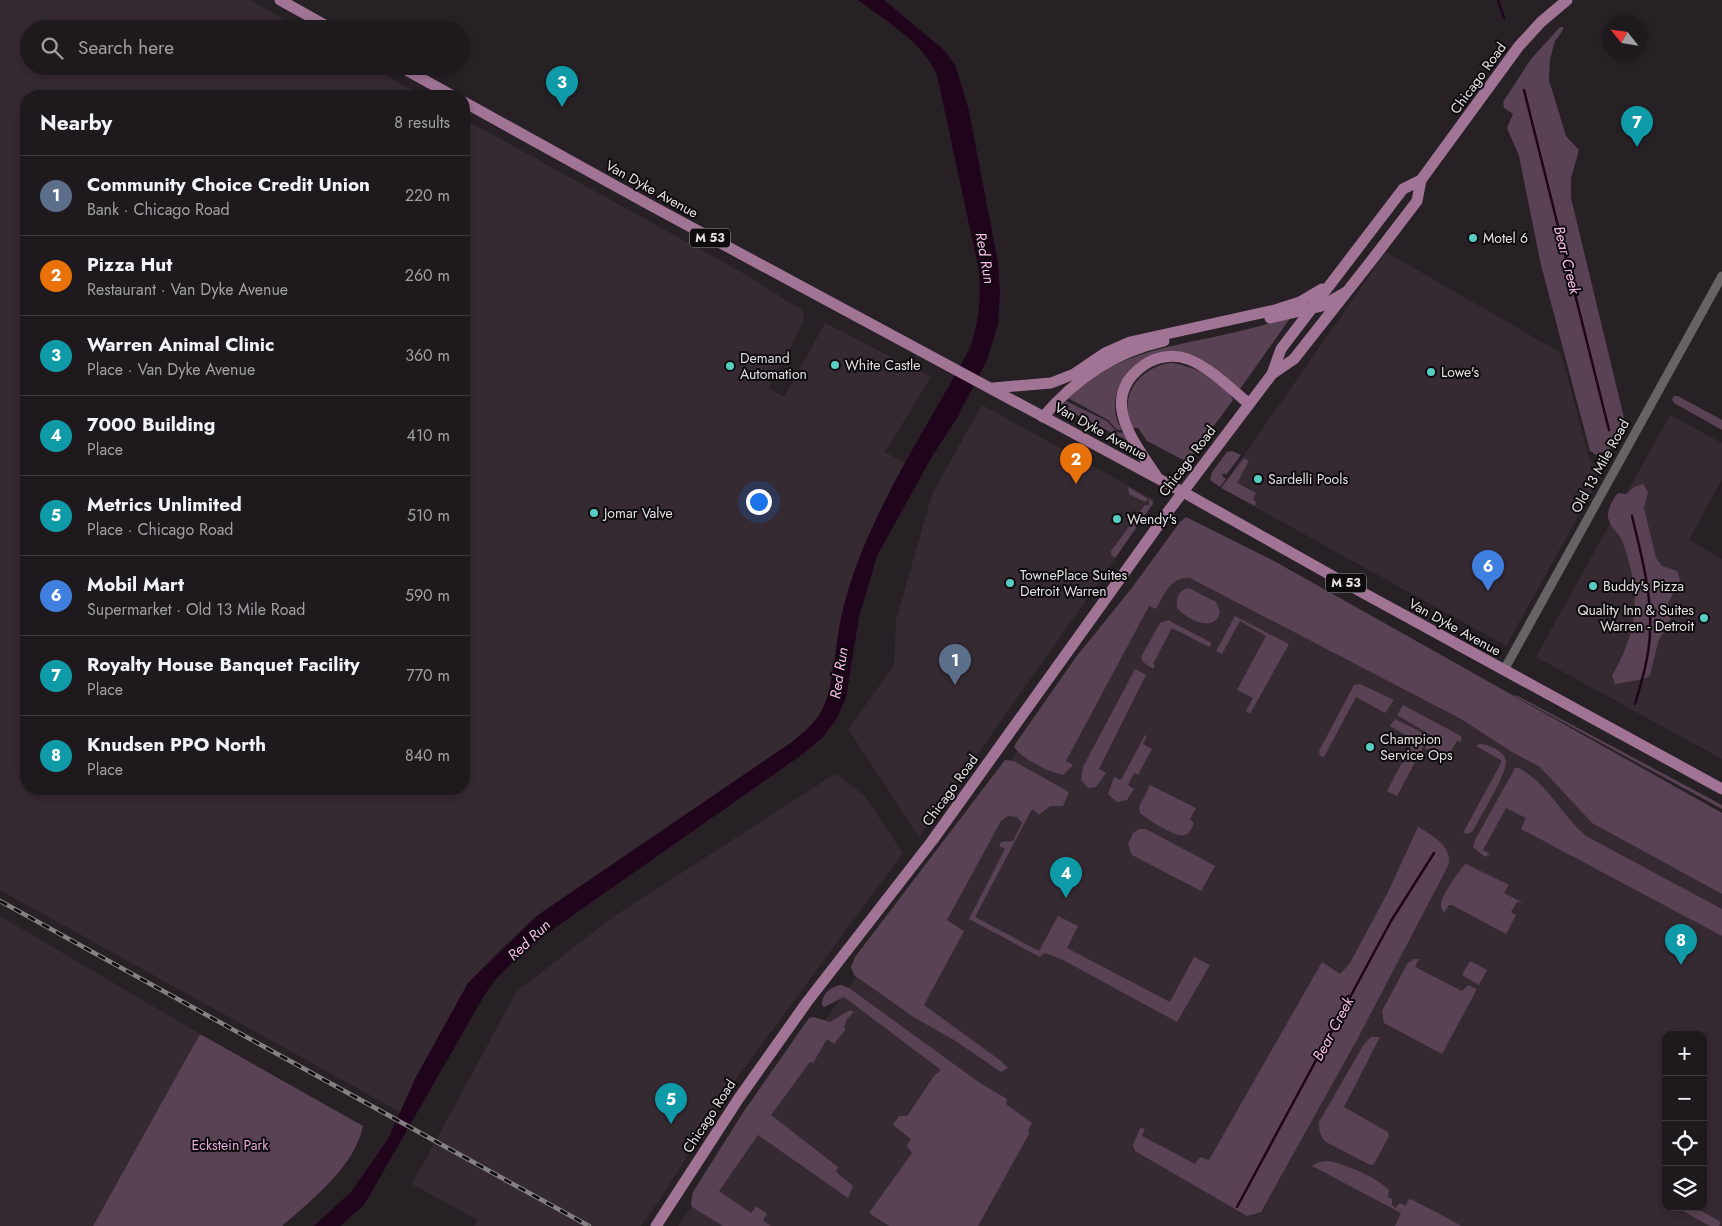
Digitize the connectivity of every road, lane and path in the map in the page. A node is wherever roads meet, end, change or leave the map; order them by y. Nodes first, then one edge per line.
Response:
1 (280, 0) edge
2 (1567, 0) edge
3 (1558, 4) edge
4 (316, 20) edge
5 (415, 75) edge
6 (442, 90) edge
7 (470, 105) edge
8 (1421, 180) junction
9 (1722, 276) edge
10 (1329, 285) junction
11 (1346, 292) junction
12 (1311, 309) junction
13 (1272, 374) junction
14 (993, 388) junction
15 (1249, 404) junction
16 (1043, 416) junction
17 (1158, 478) junction
18 (1183, 492) junction
19 (1504, 670) junction
20 (1722, 789) edge
21 (656, 1226) edge

1 - 4 main road
2 - 3 main road, Chicago Road
3 - 8 main road, Chicago Road
5 - 6 main road
7 - 14 main road, Van Dyke Avenue / M 53
8 - 10 main road, Chicago Road
8 - 11 main road, Chicago Road
9 - 19 street, Old 13 Mile Road
10 - 12 main road, Chicago Road
10 - 14 main road
11 - 12 main road
11 - 13 main road, Chicago Road
12 - 13 main road, Chicago Road
12 - 16 main road
13 - 15 main road, Chicago Road
14 - 16 main road, Van Dyke Avenue / M 53
15 - 17 main road
15 - 18 main road, Chicago Road
16 - 17 main road, Van Dyke Avenue / M 53
17 - 18 main road, Van Dyke Avenue / M 53
18 - 19 main road, Van Dyke Avenue / M 53
18 - 21 main road, Chicago Road
19 - 20 main road, Van Dyke Avenue / M 53

